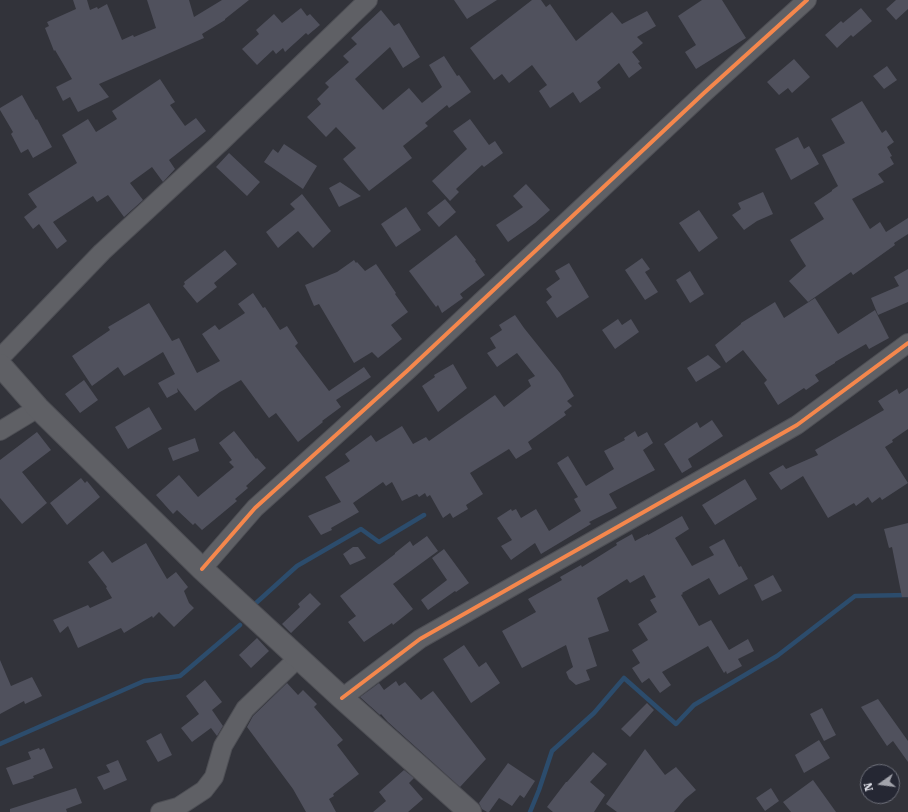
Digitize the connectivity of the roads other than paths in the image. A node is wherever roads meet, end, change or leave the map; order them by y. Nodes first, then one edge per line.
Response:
1 (368, 0) edge
2 (807, 0) edge
3 (908, 343) edge
4 (0, 358) edge
5 (0, 365) edge
6 (38, 408) junction
7 (0, 431) edge
8 (202, 569) junction
9 (298, 658) junction
10 (342, 698) junction
11 (160, 812) edge
12 (470, 812) edge

1 - 4 street
2 - 8 street
3 - 10 street
5 - 6 street
6 - 7 street
6 - 8 street
8 - 9 street
9 - 10 street
9 - 11 street
10 - 12 street

